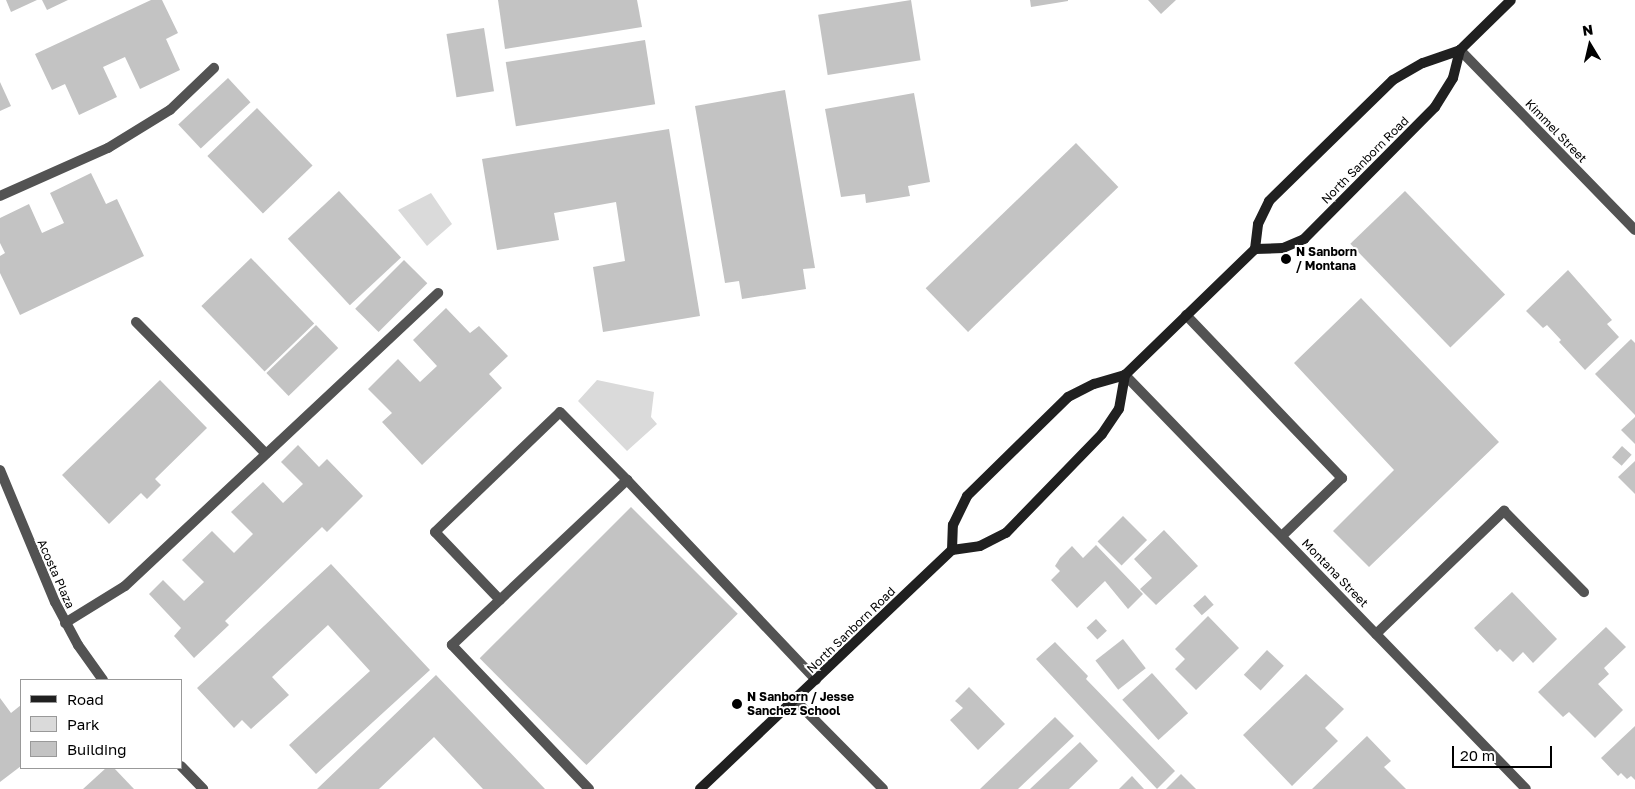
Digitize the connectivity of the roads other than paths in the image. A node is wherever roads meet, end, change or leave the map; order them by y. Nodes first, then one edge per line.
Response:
1 (1511, 0) edge
2 (1460, 50) junction
3 (214, 68) dead end
4 (0, 196) edge
5 (1635, 230) edge
6 (1255, 249) junction
7 (438, 293) dead end
8 (1186, 316) junction
9 (136, 322) dead end
10 (1125, 375) junction
11 (266, 454) junction
12 (0, 470) edge
13 (627, 480) junction
14 (1282, 536) junction
15 (952, 550) junction
16 (1584, 592) dead end
17 (500, 600) junction
18 (65, 623) junction
19 (1376, 634) junction
20 (102, 679) edge
21 (816, 680) junction
22 (795, 700) junction
23 (182, 767) edge
24 (202, 789) edge
25 (589, 789) edge
26 (700, 789) edge
27 (883, 789) edge
28 (1526, 789) edge

1 - 2 main road
2 - 5 street, Kimmel Street
2 - 6 main road
2 - 6 main road, North Sanborn Road
3 - 4 street
6 - 8 main road
7 - 11 street
8 - 10 main road
8 - 14 street
9 - 11 street
10 - 14 street, Montana Street
10 - 15 main road
10 - 15 main road
11 - 18 street
12 - 18 street, Acosta Plaza
13 - 17 street
13 - 17 street
13 - 21 street
14 - 19 street, Montana Street
15 - 21 main road, North Sanborn Road
16 - 19 street
17 - 25 street
18 - 20 street, Acosta Plaza
19 - 28 street, Montana Street
21 - 22 main road, North Sanborn Road
22 - 26 main road, North Sanborn Road
22 - 27 street
23 - 24 street

